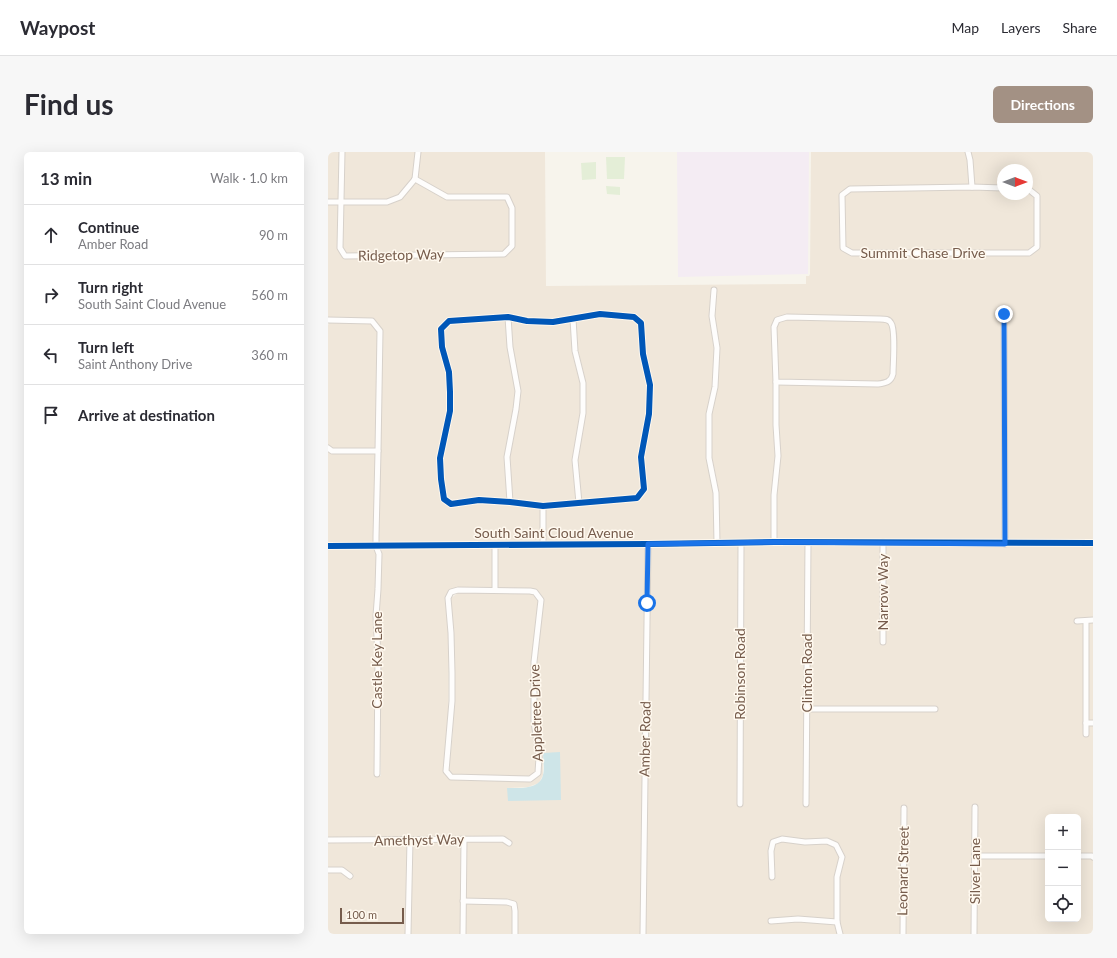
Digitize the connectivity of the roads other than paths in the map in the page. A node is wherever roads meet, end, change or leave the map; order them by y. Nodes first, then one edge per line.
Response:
1 (342, 152) edge
2 (418, 152) edge
3 (968, 152) edge
4 (416, 179) junction
5 (972, 187) junction
6 (997, 188) edge
7 (1033, 193) edge
8 (328, 202) edge
9 (341, 202) junction
10 (714, 290) dead end
11 (1004, 314) dead end
12 (508, 317) junction
13 (573, 319) junction
14 (328, 320) edge
15 (776, 382) junction
16 (328, 448) edge
17 (378, 451) junction
18 (510, 502) junction
19 (579, 503) junction
20 (543, 506) junction
21 (774, 542) junction
22 (808, 542) junction
23 (883, 542) junction
24 (741, 543) junction
25 (1093, 543) edge
26 (648, 544) junction
27 (717, 544) junction
28 (1005, 544) junction
29 (495, 545) junction
30 (543, 545) junction
31 (328, 546) edge
32 (376, 546) junction
33 (495, 590) junction
34 (1093, 620) edge
35 (1077, 621) dead end
36 (1086, 621) junction
37 (883, 642) dead end
38 (935, 709) dead end
39 (807, 710) junction
40 (1086, 723) junction
41 (1093, 723) edge
42 (1086, 734) dead end
43 (377, 774) dead end
44 (740, 804) dead end
45 (806, 804) dead end
46 (975, 807) dead end
47 (904, 808) dead end
48 (464, 839) junction
49 (328, 840) edge
50 (410, 840) junction
51 (509, 843) dead end
52 (975, 856) junction
53 (1045, 856) edge
54 (1081, 856) edge
55 (1093, 857) edge
56 (328, 870) edge
57 (350, 876) dead end
58 (772, 877) dead end
59 (463, 901) junction
60 (771, 921) dead end
61 (837, 922) junction
62 (408, 934) edge
63 (463, 934) edge
64 (515, 934) edge
65 (643, 934) edge
66 (840, 934) edge
67 (903, 934) edge
68 (974, 934) edge

1 - 9 street, Ridgetop Way
2 - 4 street
3 - 5 street
4 - 9 street
4 - 9 street, Ridgetop Way
5 - 6 street, Summit Chase Drive
5 - 7 street, Summit Chase Drive
8 - 9 street
10 - 27 street
11 - 28 street
12 - 13 street
12 - 18 street
12 - 18 street
13 - 19 street
13 - 19 street
14 - 17 street, Castle Key Lane
15 - 15 street
15 - 21 street
16 - 17 street
17 - 32 street, Castle Key Lane
18 - 20 street
19 - 20 street
20 - 30 street
21 - 22 street, South Saint Cloud Avenue
21 - 24 street, South Saint Cloud Avenue
22 - 23 street, South Saint Cloud Avenue
22 - 39 street, Clinton Road
23 - 28 street, South Saint Cloud Avenue
23 - 37 street, Narrow Way
24 - 27 street, South Saint Cloud Avenue
24 - 44 street, Robinson Road
25 - 28 street, South Saint Cloud Avenue
26 - 27 street, South Saint Cloud Avenue
26 - 30 street, South Saint Cloud Avenue
26 - 65 street, Amber Road
29 - 30 street, South Saint Cloud Avenue
29 - 32 street, South Saint Cloud Avenue
29 - 33 street
31 - 32 street, South Saint Cloud Avenue
32 - 43 street, Castle Key Lane
33 - 33 street, Appletree Drive
34 - 36 street
35 - 36 street
36 - 40 street
38 - 39 street
39 - 45 street, Clinton Road
40 - 41 street
40 - 42 street
46 - 52 street, Silver Lane
47 - 67 street, Leonard Street
48 - 50 street, Amethyst Way
48 - 51 street, Amethyst Way
48 - 59 street
49 - 50 street, Amethyst Way
50 - 62 street
52 - 53 street
52 - 68 street, Silver Lane
54 - 55 street
56 - 57 street
58 - 61 street
59 - 63 street
59 - 64 street
60 - 61 street
61 - 66 street

